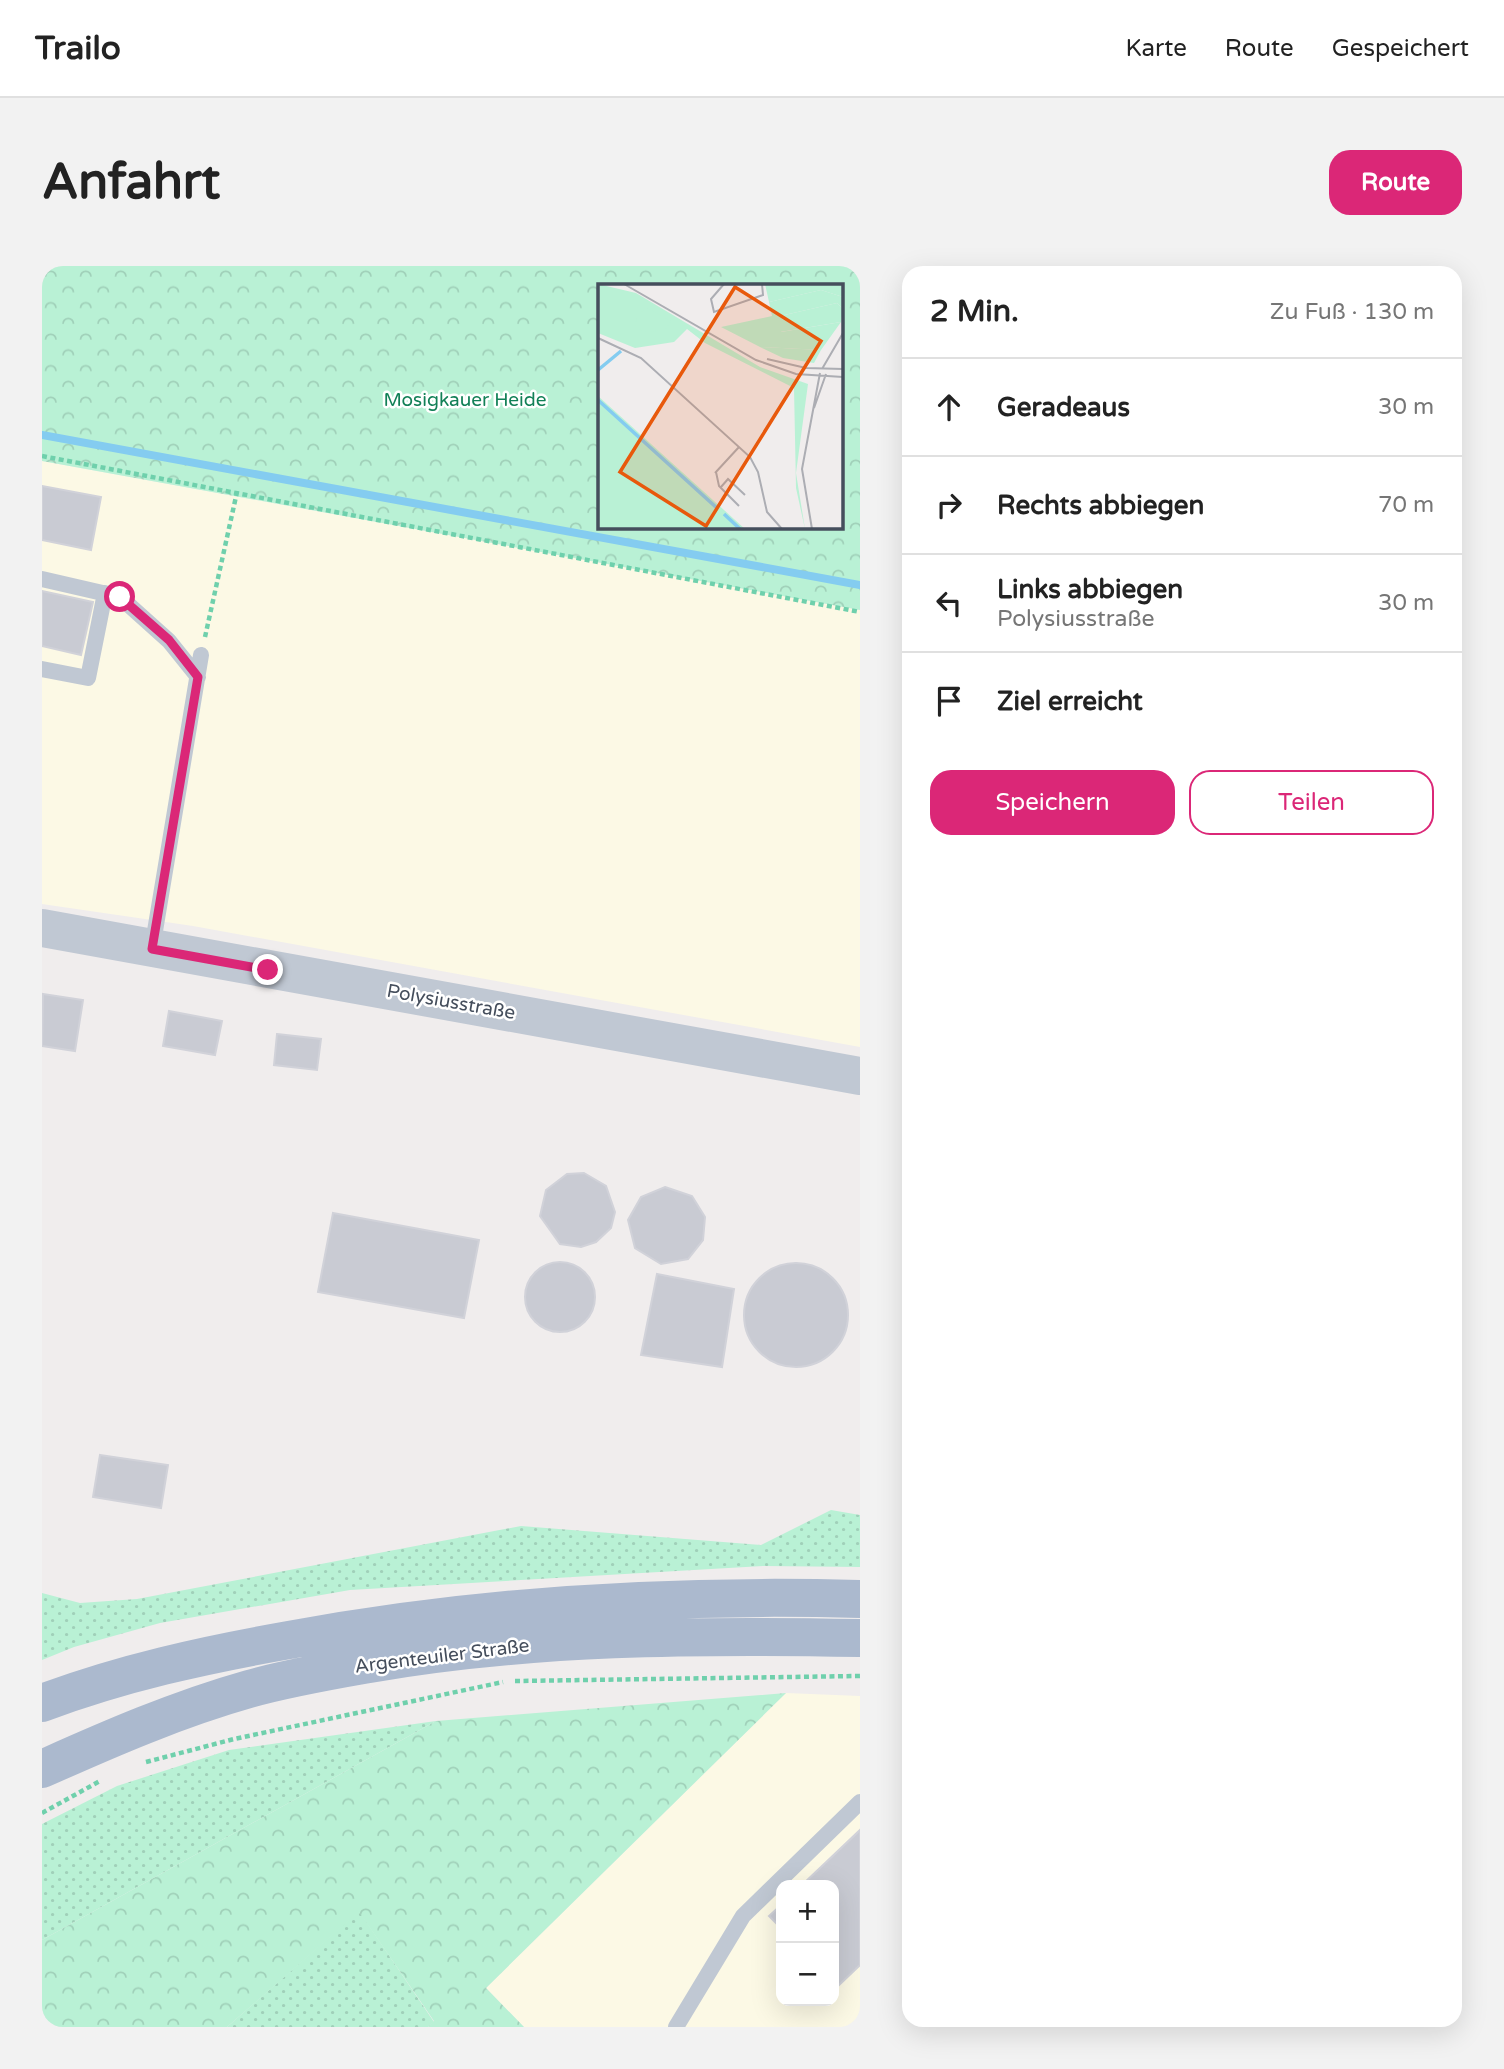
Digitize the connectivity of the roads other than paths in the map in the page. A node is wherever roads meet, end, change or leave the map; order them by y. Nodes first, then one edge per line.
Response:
1 (42, 579) edge
2 (105, 593) junction
3 (201, 655) road end
4 (42, 669) edge
5 (198, 677) junction
6 (42, 928) edge
7 (152, 949) junction
8 (860, 1076) edge
9 (860, 1599) edge
10 (860, 1638) edge
11 (42, 1703) edge
12 (42, 1769) edge
13 (860, 1802) edge
14 (676, 2027) edge

1 - 2 lane
2 - 4 lane
2 - 5 lane
3 - 5 lane
5 - 7 lane
6 - 7 street, Polysiusstraße
7 - 8 street, Polysiusstraße
9 - 11 main road, Argenteuiler Straße
10 - 12 main road, Argenteuiler Straße
13 - 14 lane

